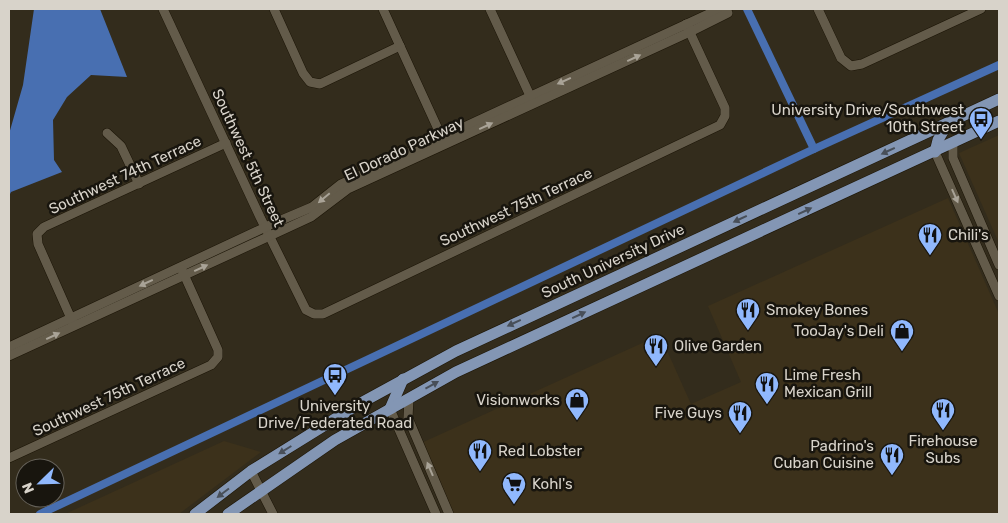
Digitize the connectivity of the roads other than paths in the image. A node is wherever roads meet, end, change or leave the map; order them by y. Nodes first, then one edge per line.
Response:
1 (164, 9) edge
2 (274, 9) edge
3 (383, 9) edge
4 (490, 9) edge
5 (719, 9) edge
6 (818, 9) edge
7 (981, 9) edge
8 (727, 11) edge
9 (688, 28) junction
10 (400, 46) junction
11 (999, 99) edge
12 (532, 100) junction
13 (999, 121) edge
14 (948, 123) junction
15 (107, 133) dead end
16 (443, 140) junction
17 (226, 143) junction
18 (953, 143) junction
19 (936, 152) junction
20 (139, 184) junction
21 (265, 227) junction
22 (269, 236) junction
23 (999, 265) edge
24 (182, 271) junction
25 (999, 296) edge
26 (314, 314) joint
27 (72, 322) junction
28 (9, 347) edge
29 (9, 356) edge
30 (403, 379) junction
31 (409, 398) junction
32 (390, 409) junction
33 (9, 458) edge
34 (252, 471) junction
35 (261, 489) junction
36 (194, 514) edge
37 (228, 514) edge
38 (273, 514) edge
39 (436, 514) edge
40 (449, 514) edge

1 - 17 street, Southwest 5th Street
2 - 10 street
3 - 10 street
4 - 12 street
5 - 9 street, El Dorado Parkway
6 - 7 street
8 - 9 street, El Dorado Parkway
9 - 12 street, El Dorado Parkway
9 - 26 street, Southwest 75th Terrace
10 - 16 street
11 - 14 main road, South University Drive
12 - 16 street, El Dorado Parkway
13 - 18 main road
14 - 19 main road
14 -> 30 main road, South University Drive
15 - 20 street
16 -> 21 street, El Dorado Parkway
16 - 22 street, El Dorado Parkway
17 - 20 street, Southwest 74th Terrace
17 - 21 street, Southwest 5th Street
18 - 19 main road
18 - 23 street
19 -> 25 street
31 -> 19 main road
20 - 27 street, Southwest 74th Terrace
21 - 22 street, Southwest 5th Street
21 - 24 street, El Dorado Parkway
24 -> 22 street, El Dorado Parkway
22 - 26 street, Southwest 5th Street
24 - 27 street, El Dorado Parkway
24 - 33 street, Southwest 75th Terrace
27 - 28 street, El Dorado Parkway
29 -> 27 street, El Dorado Parkway
30 - 32 main road
30 -> 34 main road, South University Drive
31 - 32 main road
40 -> 31 street
32 - 35 main road
32 - 39 street
34 - 35 street
34 -> 36 main road, South University Drive
35 - 37 main road
35 - 38 street

